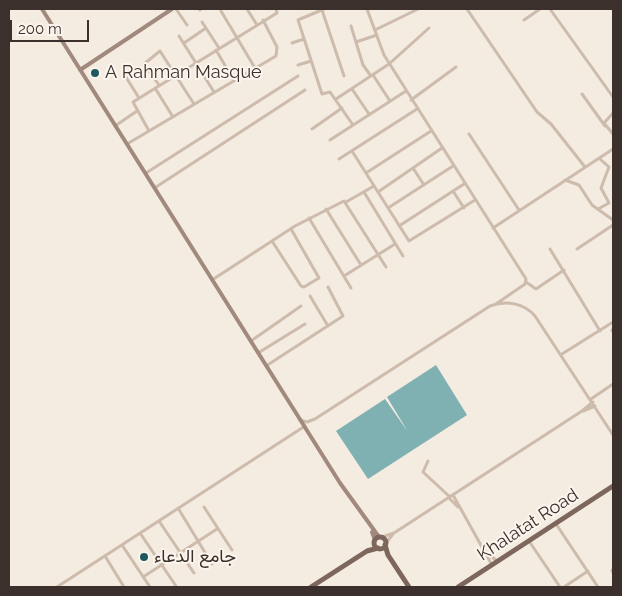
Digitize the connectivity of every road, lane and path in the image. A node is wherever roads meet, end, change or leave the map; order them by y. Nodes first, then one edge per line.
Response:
1 (42, 9) edge
2 (172, 9) edge
3 (176, 9) edge
4 (247, 9) edge
5 (276, 9) edge
6 (323, 9) edge
7 (367, 9) edge
8 (418, 9) edge
9 (467, 9) edge
10 (540, 9) edge
11 (550, 9) edge
12 (221, 11) dead end
13 (263, 20) junction
14 (524, 20) dead end
15 (202, 22) dead end
16 (257, 24) junction
17 (187, 25) dead end
18 (351, 26) dead end
19 (206, 28) junction
20 (429, 28) dead end
21 (375, 30) junction
22 (377, 34) junction
23 (179, 36) dead end
24 (237, 37) junction
25 (304, 39) junction
26 (356, 42) junction
27 (184, 43) junction
28 (292, 44) dead end
29 (218, 49) junction
30 (311, 61) junction
31 (196, 62) junction
32 (389, 64) junction
33 (298, 65) dead end
34 (456, 67) dead end
35 (256, 68) junction
36 (80, 70) junction
37 (124, 74) dead end
38 (176, 74) junction
39 (298, 76) dead end
40 (344, 76) dead end
41 (372, 76) junction
42 (234, 81) junction
43 (157, 87) junction
44 (352, 89) junction
45 (305, 90) dead end
46 (406, 91) junction
47 (214, 92) junction
48 (582, 94) dead end
49 (613, 97) edge
50 (139, 98) junction
51 (336, 99) junction
52 (390, 100) junction
53 (411, 100) junction
54 (194, 104) junction
55 (342, 108) junction
56 (417, 109) junction
57 (137, 111) junction
58 (613, 113) edge
59 (369, 114) junction
60 (173, 117) junction
61 (353, 125) junction
62 (115, 126) junction
63 (605, 126) junction
64 (312, 129) dead end
65 (149, 131) junction
66 (431, 131) junction
67 (469, 134) dead end
68 (613, 134) edge
69 (330, 140) dead end
70 (127, 144) junction
71 (442, 148) junction
72 (613, 149) edge
73 (352, 151) junction
74 (600, 158) junction
75 (339, 159) dead end
76 (453, 166) junction
77 (585, 167) junction
78 (413, 168) junction
79 (146, 173) junction
80 (366, 173) junction
81 (565, 180) junction
82 (464, 184) junction
83 (424, 185) junction
84 (374, 186) junction
85 (156, 187) junction
86 (453, 191) junction
87 (364, 192) junction
88 (378, 192) junction
89 (475, 200) junction
90 (346, 202) junction
91 (388, 208) junction
92 (464, 208) junction
93 (326, 209) junction
94 (598, 209) junction
95 (519, 210) junction
96 (309, 218) junction
97 (613, 220) edge
98 (399, 226) junction
99 (613, 226) edge
100 (493, 228) junction
101 (291, 229) junction
102 (272, 240) junction
103 (395, 244) junction
104 (550, 249) dead end
105 (577, 249) dead end
106 (378, 254) junction
107 (403, 256) dead end
108 (361, 265) junction
109 (386, 267) dead end
110 (564, 270) junction
111 (344, 276) junction
112 (212, 280) junction
113 (526, 282) junction
114 (328, 287) dead end
115 (351, 288) dead end
116 (310, 296) dead end
117 (496, 304) junction
118 (301, 306) dead end
119 (613, 322) edge
120 (305, 324) dead end
121 (328, 326) junction
122 (600, 330) junction
123 (251, 342) junction
124 (258, 353) junction
125 (562, 354) junction
126 (266, 366) junction
127 (613, 384) edge
128 (592, 401) junction
129 (595, 406) junction
130 (582, 411) junction
131 (300, 420) junction
132 (305, 426) junction
133 (613, 435) edge
134 (428, 461) dead end
135 (613, 486) edge
136 (451, 497) junction
137 (204, 507) dead end
138 (178, 508) junction
139 (159, 521) junction
140 (556, 524) junction
141 (218, 529) junction
142 (140, 533) junction
143 (394, 534) junction
144 (377, 539) junction
145 (198, 541) junction
146 (529, 541) junction
147 (386, 544) junction
148 (122, 545) junction
149 (379, 549) junction
150 (232, 550) dead end
151 (367, 551) junction
152 (486, 551) junction
153 (180, 553) junction
154 (388, 555) junction
155 (105, 556) junction
156 (497, 561) junction
157 (212, 564) dead end
158 (492, 565) junction
159 (162, 566) junction
160 (588, 572) junction
161 (194, 573) dead end
162 (143, 578) junction
163 (176, 586) dead end
164 (57, 587) edge
165 (124, 587) edge
166 (150, 587) edge
167 (311, 587) edge
168 (409, 587) edge
169 (458, 587) edge
170 (562, 587) edge
171 (597, 587) edge

1 - 36 main road
2 - 36 main road
3 - 17 street
4 - 16 street
5 - 13 street
6 - 25 street
6 - 40 street
7 - 21 street
8 - 21 street
9 - 77 street
10 - 14 street
11 - 49 street
12 - 24 street
13 - 16 street
13 - 35 street
15 - 19 street
16 - 24 street
18 - 26 street
19 - 27 street
19 - 29 street
20 - 32 street
21 - 22 street
22 - 26 street
22 - 32 street
23 - 27 street
24 - 29 street
24 - 35 street
25 - 28 street
25 - 30 street
26 - 41 street
27 - 31 street
29 - 31 street
29 - 42 street
30 - 33 street
30 - 51 street
31 - 38 street
31 - 47 street
32 - 41 street
32 - 46 street
34 - 53 street
35 - 42 street
36 - 62 main road
37 - 50 street
38 - 43 street
38 - 43 street
38 - 54 street
39 - 79 street
41 - 44 street
41 - 52 street
42 - 47 street
43 - 50 street
43 - 60 street
44 - 51 street
44 - 59 street
45 - 85 street
46 - 52 street
46 - 53 street
47 - 54 street
48 - 63 street
50 - 57 street
51 - 55 street
52 - 59 street
53 - 56 street
54 - 60 street
55 - 61 street
55 - 64 street
56 - 66 street
56 - 73 street
57 - 62 street
57 - 65 street
58 - 63 street
59 - 61 street
60 - 65 street
61 - 69 street
62 - 70 main road
63 - 68 street
65 - 70 street
66 - 71 street
66 - 80 street
67 - 95 street
70 - 79 main road
71 - 76 street
71 - 78 street
72 - 74 street
73 - 75 street
73 - 80 street
74 - 77 street
74 - 94 street
76 - 82 street
76 - 83 street
77 - 81 street
78 - 83 street
78 - 88 street
79 - 85 main road
80 - 84 street
81 - 94 street
81 - 95 street
82 - 86 street
82 - 89 street
83 - 91 street
84 - 87 street
84 - 88 street
85 - 112 main road
86 - 92 street
86 - 98 street
87 - 90 street
87 - 103 street
88 - 91 street
89 - 92 street
89 - 100 street
90 - 93 street
90 - 106 street
91 - 98 street
92 - 98 street
93 - 96 street
93 - 108 street
94 - 97 street
95 - 100 street
96 - 101 street
96 - 111 street
99 - 105 street
100 - 113 street
101 - 102 street
101 - 102 street
102 - 112 street
103 - 106 street
103 - 107 street
104 - 110 street
106 - 108 street
106 - 109 street
108 - 111 street
110 - 113 street
110 - 122 street
111 - 115 street
112 - 123 main road
113 - 117 street
114 - 121 street
116 - 121 street
117 - 125 street
117 - 131 street
118 - 123 street
119 - 122 street
120 - 124 street
121 - 126 street
122 - 125 street
123 - 124 main road
124 - 126 main road
125 - 128 street
126 - 131 main road
127 - 128 street
128 - 129 street
128 - 130 street
129 - 130 street
129 - 133 street
130 - 136 street
131 - 132 main road
132 - 138 street
132 - 144 main road
134 - 136 street
135 - 140 main road, Khalatat Road
136 - 143 street
136 - 152 street
137 - 141 street
138 - 139 street
138 - 145 street
139 - 142 street
139 - 153 street
140 - 146 main road, Khalatat Road
140 - 160 street
141 - 145 street
141 - 150 street
142 - 148 street
142 - 159 street
143 - 144 street
143 - 147 street
144 - 147 main road
144 - 149 main road
144 - 151 main road
145 - 153 street
145 - 157 street
146 - 156 main road, Khalatat Road
146 - 170 street
147 - 149 main road
147 - 154 main road
148 - 155 street
148 - 162 street
149 - 151 main road
149 - 154 main road
151 - 167 main road
152 - 156 street
152 - 158 street
153 - 159 street
153 - 161 street
154 - 168 main road
155 - 164 street
155 - 165 street
156 - 158 main road, Khalatat Road
158 - 169 main road, Khalatat Road
159 - 162 street
159 - 163 street
160 - 170 street
160 - 171 street
162 - 166 street

